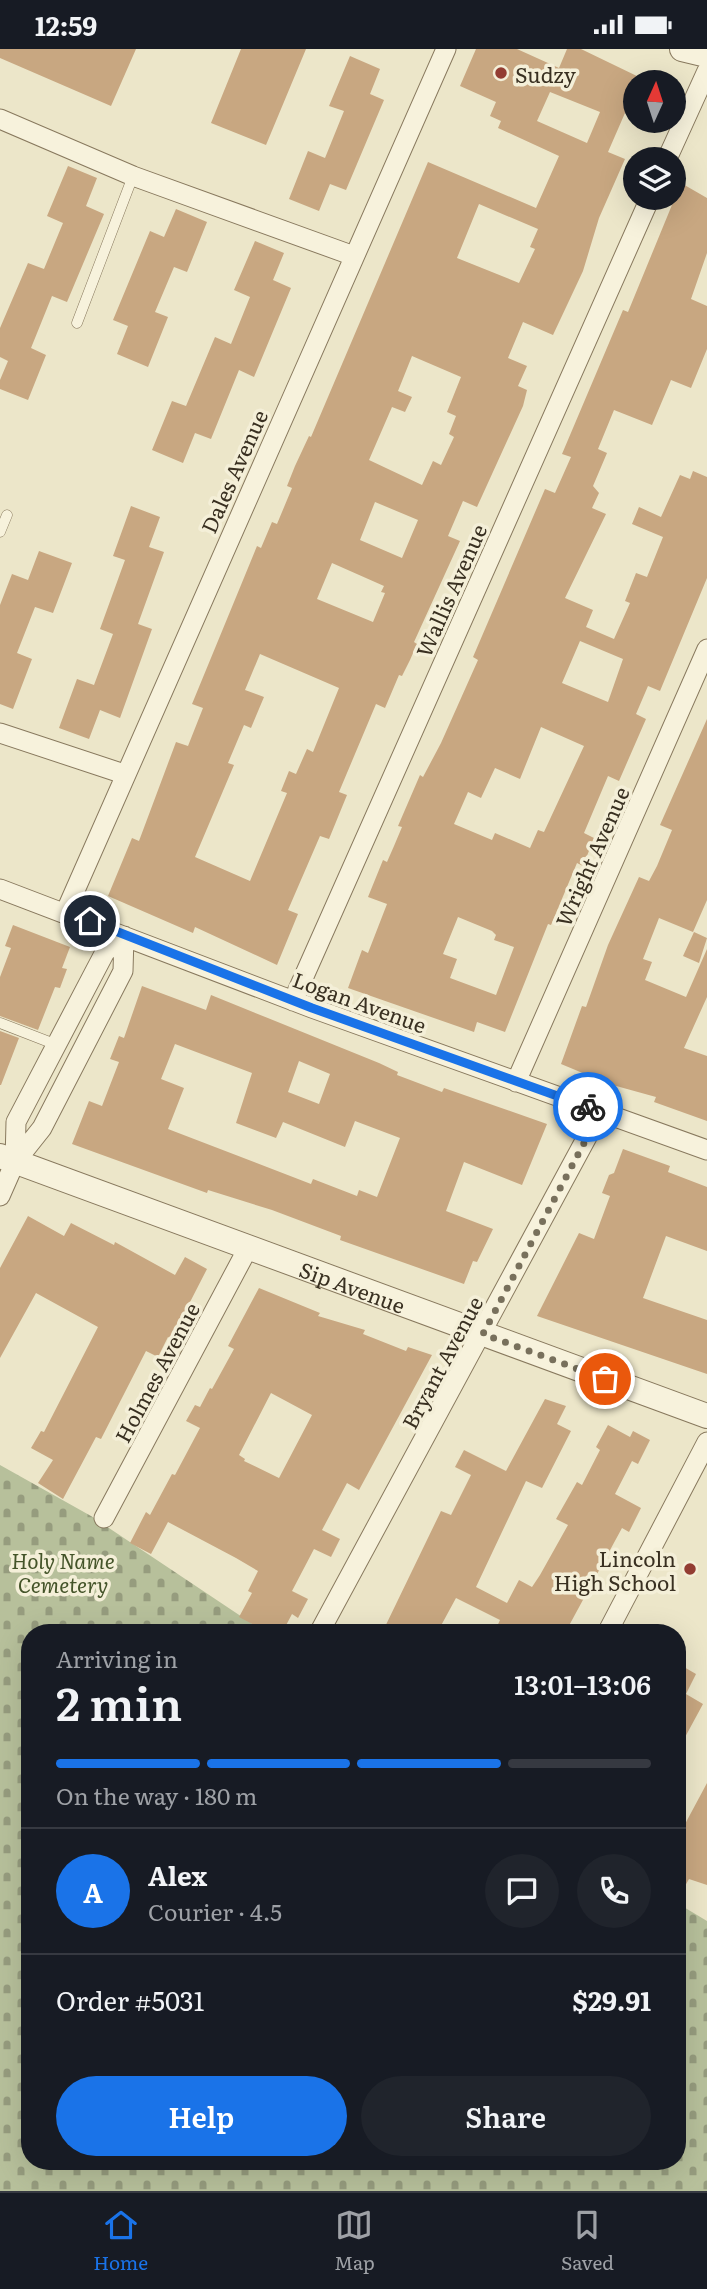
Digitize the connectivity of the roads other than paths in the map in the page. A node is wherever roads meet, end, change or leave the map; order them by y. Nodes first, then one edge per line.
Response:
1 (446, 49) edge
2 (682, 49) edge
3 (707, 55) edge
4 (707, 72) edge
5 (0, 119) edge
6 (673, 147) edge
7 (134, 176) junction
8 (645, 210) edge
9 (354, 256) junction
10 (77, 323) dead end
11 (7, 515) dead end
12 (0, 532) edge
13 (707, 649) edge
14 (0, 733) edge
15 (124, 774) junction
16 (0, 889) edge
17 (65, 913) junction
18 (124, 936) junction
19 (293, 1001) junction
20 (0, 1023) edge
21 (57, 1045) junction
22 (516, 1082) junction
23 (601, 1111) junction
24 (707, 1150) edge
25 (8, 1159) edge
26 (0, 1196) edge
27 (248, 1248) junction
28 (483, 1334) junction
29 (707, 1416) edge
30 (707, 1442) edge
31 (104, 1518) dead end
32 (324, 1624) edge
33 (612, 1624) edge

1 - 9 street, Dales Avenue
2 - 3 street
4 - 6 street
5 - 7 street
7 - 9 street
7 - 10 lane
8 - 19 street, Wallis Avenue
9 - 15 street, Dales Avenue
11 - 12 lane
13 - 22 street, Wright Avenue
14 - 15 street
15 - 17 street, Dales Avenue
16 - 17 street, Logan Avenue
17 - 18 street, Logan Avenue
18 - 19 street, Logan Avenue
18 - 21 street
18 - 25 street
19 - 22 street, Logan Avenue
20 - 21 lane
21 - 25 street
22 - 23 street, Logan Avenue
23 - 24 street, Logan Avenue
23 - 28 street, Bryant Avenue
25 - 26 street
25 - 27 street, Sip Avenue
27 - 28 street, Sip Avenue
27 - 31 street, Holmes Avenue
28 - 29 street, Sip Avenue
28 - 32 street, Bryant Avenue
30 - 33 street

